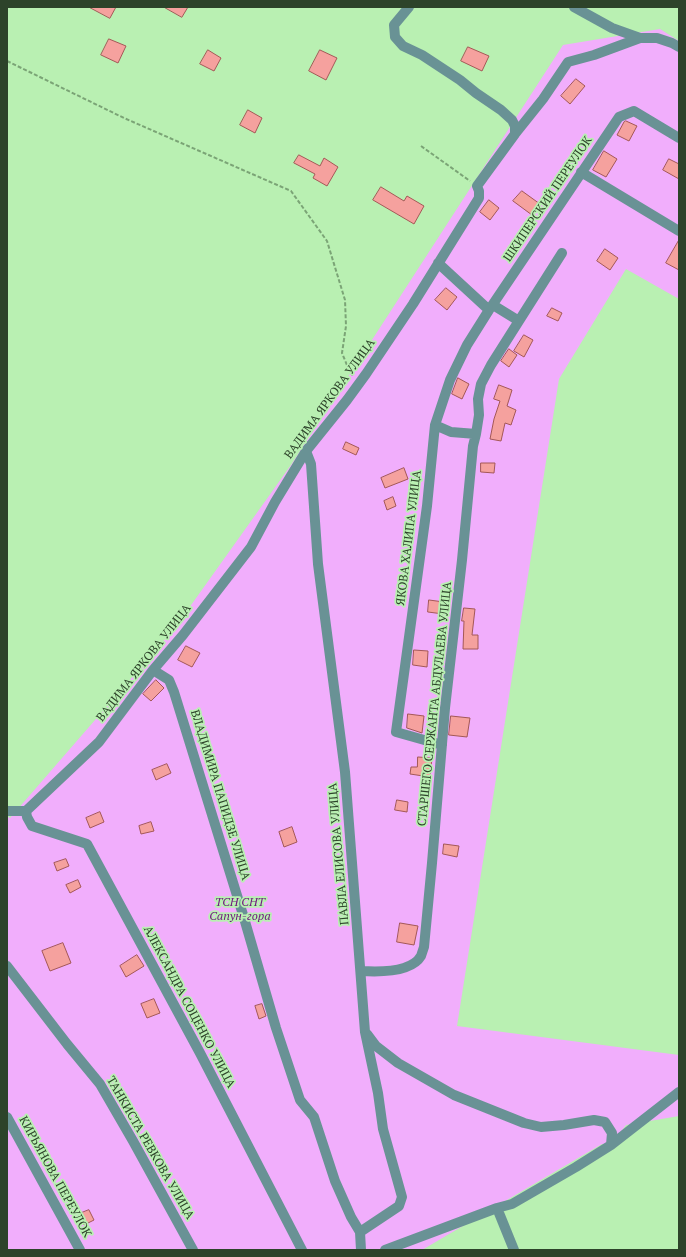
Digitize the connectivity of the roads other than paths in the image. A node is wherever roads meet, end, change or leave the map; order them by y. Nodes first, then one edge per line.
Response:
1 (410, 7) edge
2 (574, 7) edge
3 (640, 38) junction
4 (679, 47) edge
5 (516, 134) junction
6 (679, 138) edge
7 (581, 172) junction
8 (679, 231) edge
9 (562, 253) dead end
10 (438, 262) junction
11 (491, 307) junction
12 (519, 322) junction
13 (435, 425) junction
14 (476, 434) junction
15 (306, 451) junction
16 (153, 670) junction
17 (442, 745) junction
18 (7, 811) edge
19 (26, 811) junction
20 (7, 966) edge
21 (361, 971) junction
22 (365, 1032) junction
23 (679, 1092) edge
24 (7, 1117) edge
25 (611, 1145) junction
26 (497, 1208) junction
27 (360, 1232) junction
28 (80, 1250) edge
29 (193, 1250) edge
30 (302, 1250) edge
31 (361, 1250) edge
32 (385, 1250) edge
33 (514, 1250) edge

1 - 5 street
2 - 3 street
3 - 4 street
3 - 5 street
5 - 10 street, ВАДИМА ЯРКОВА УЛИЦА
6 - 7 street, ШКИПЕРСКИЙ ПЕРЕУЛОК
7 - 8 street
7 - 11 street, ШКИПЕРСКИЙ ПЕРЕУЛОК
9 - 12 street
10 - 11 street
10 - 15 street, ВАДИМА ЯРКОВА УЛИЦА
11 - 12 street
11 - 13 street, ЯКОВА ХАЛИПА УЛИЦА
12 - 14 street
13 - 14 street
13 - 17 street, ЯКОВА ХАЛИПА УЛИЦА
14 - 17 street, СТАРШЕГО СЕРЖАНТА АБДУЛАЕВА УЛИЦА
15 - 16 street, ВАДИМА ЯРКОВА УЛИЦА
15 - 21 street, ПАВЛА ЕЛИСОВА УЛИЦА
16 - 19 street, ВАДИМА ЯРКОВА УЛИЦА
16 - 27 street, ВЛАДИМИРА ПАПИДЗЕ УЛИЦА
17 - 21 street, СТАРШЕГО СЕРЖАНТА АБДУЛАЕВА УЛИЦА
18 - 19 street
19 - 30 street, АЛЕКСАНДРА СОЦЕНКО УЛИЦА
20 - 29 street, ТАНКИСТА РЕВКОВА УЛИЦА
21 - 22 street, ПАВЛА ЕЛИСОВА УЛИЦА
22 - 25 street
22 - 27 street, ПАВЛА ЕЛИСОВА УЛИЦА
23 - 25 street
24 - 28 street, КИРЬЯНОВА ПЕРЕУЛОК
25 - 26 street
26 - 32 street
26 - 33 street
27 - 31 street, ВЛАДИМИРА ПАПИДЗЕ УЛИЦА

